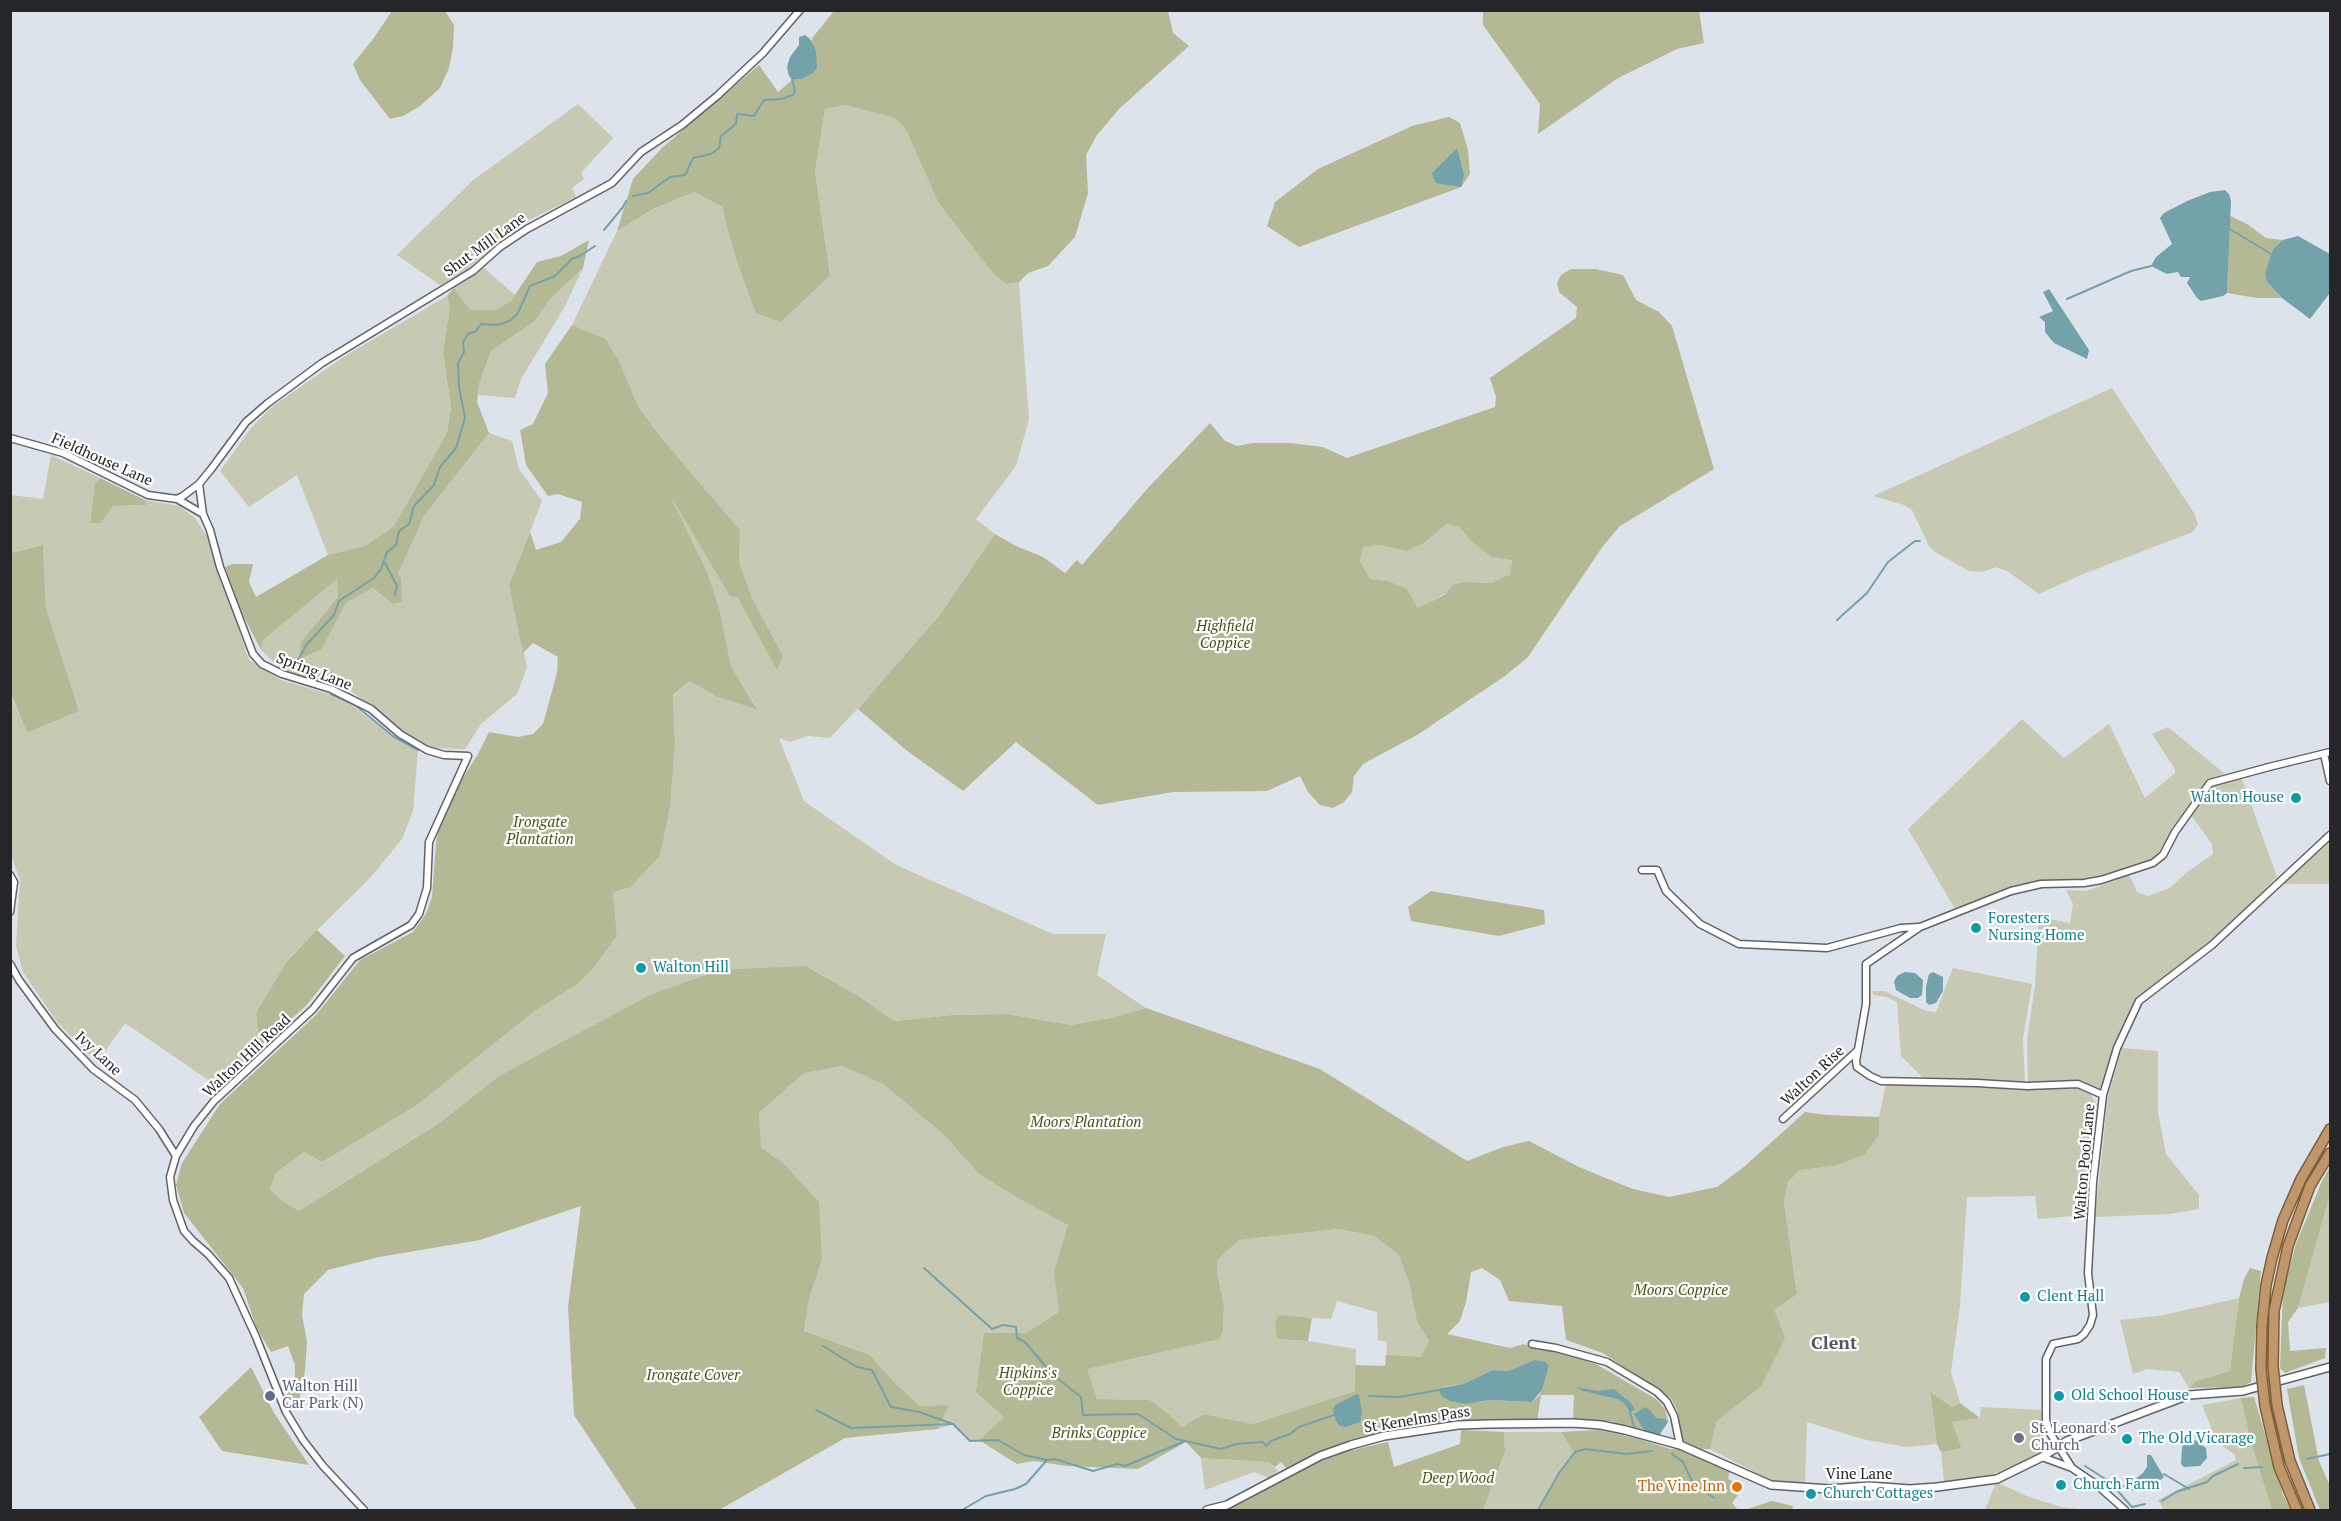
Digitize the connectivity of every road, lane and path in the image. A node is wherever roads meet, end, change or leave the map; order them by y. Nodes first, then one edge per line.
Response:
1 (800, 10) edge
2 (10, 438) edge
3 (199, 484) junction
4 (180, 497) junction
5 (203, 514) junction
6 (2327, 753) edge
7 (468, 756) joint
8 (2331, 781) edge
9 (2331, 835) edge
10 (1642, 870) dead end
11 (10, 875) edge
12 (10, 912) edge
13 (1920, 927) junction
14 (10, 964) edge
15 (1859, 1050) junction
16 (2103, 1095) junction
17 (1783, 1119) dead end
18 (2331, 1129) edge
19 (2331, 1153) edge
20 (176, 1156) junction
21 (1532, 1344) dead end
22 (2331, 1367) edge
23 (1680, 1445) junction
24 (2059, 1446) junction
25 (2042, 1457) junction
26 (2072, 1468) junction
27 (364, 1510) edge
28 (1207, 1510) edge
29 (2124, 1510) edge
30 (2297, 1510) edge
31 (2310, 1510) edge

1 - 3 street, Shut Mill Lane
2 - 4 street, Fieldhouse Lane
3 - 4 street, Shut Mill Lane
3 - 5 street, Spring Lane
4 - 5 street
5 - 7 street, Spring Lane
6 - 8 street
6 - 13 street
7 - 20 street, Walton Hill Road
9 - 16 street, Walton Pool Lane
10 - 13 street
11 - 12 street
13 - 15 street
14 - 20 street, Ivy Lane
15 - 16 street
15 - 17 street, Walton Rise
16 - 24 street, Walton Pool Lane
18 - 30 highway, bridge
19 - 31 highway, bridge
20 - 27 street, Walton Hill Road
21 - 23 street
22 - 24 street, Vine Lane
23 - 25 street, Vine Lane
23 - 28 street, St Kenelms Pass
24 - 25 street, Vine Lane
24 - 26 street, Walton Pool Lane
25 - 26 street
26 - 29 street

